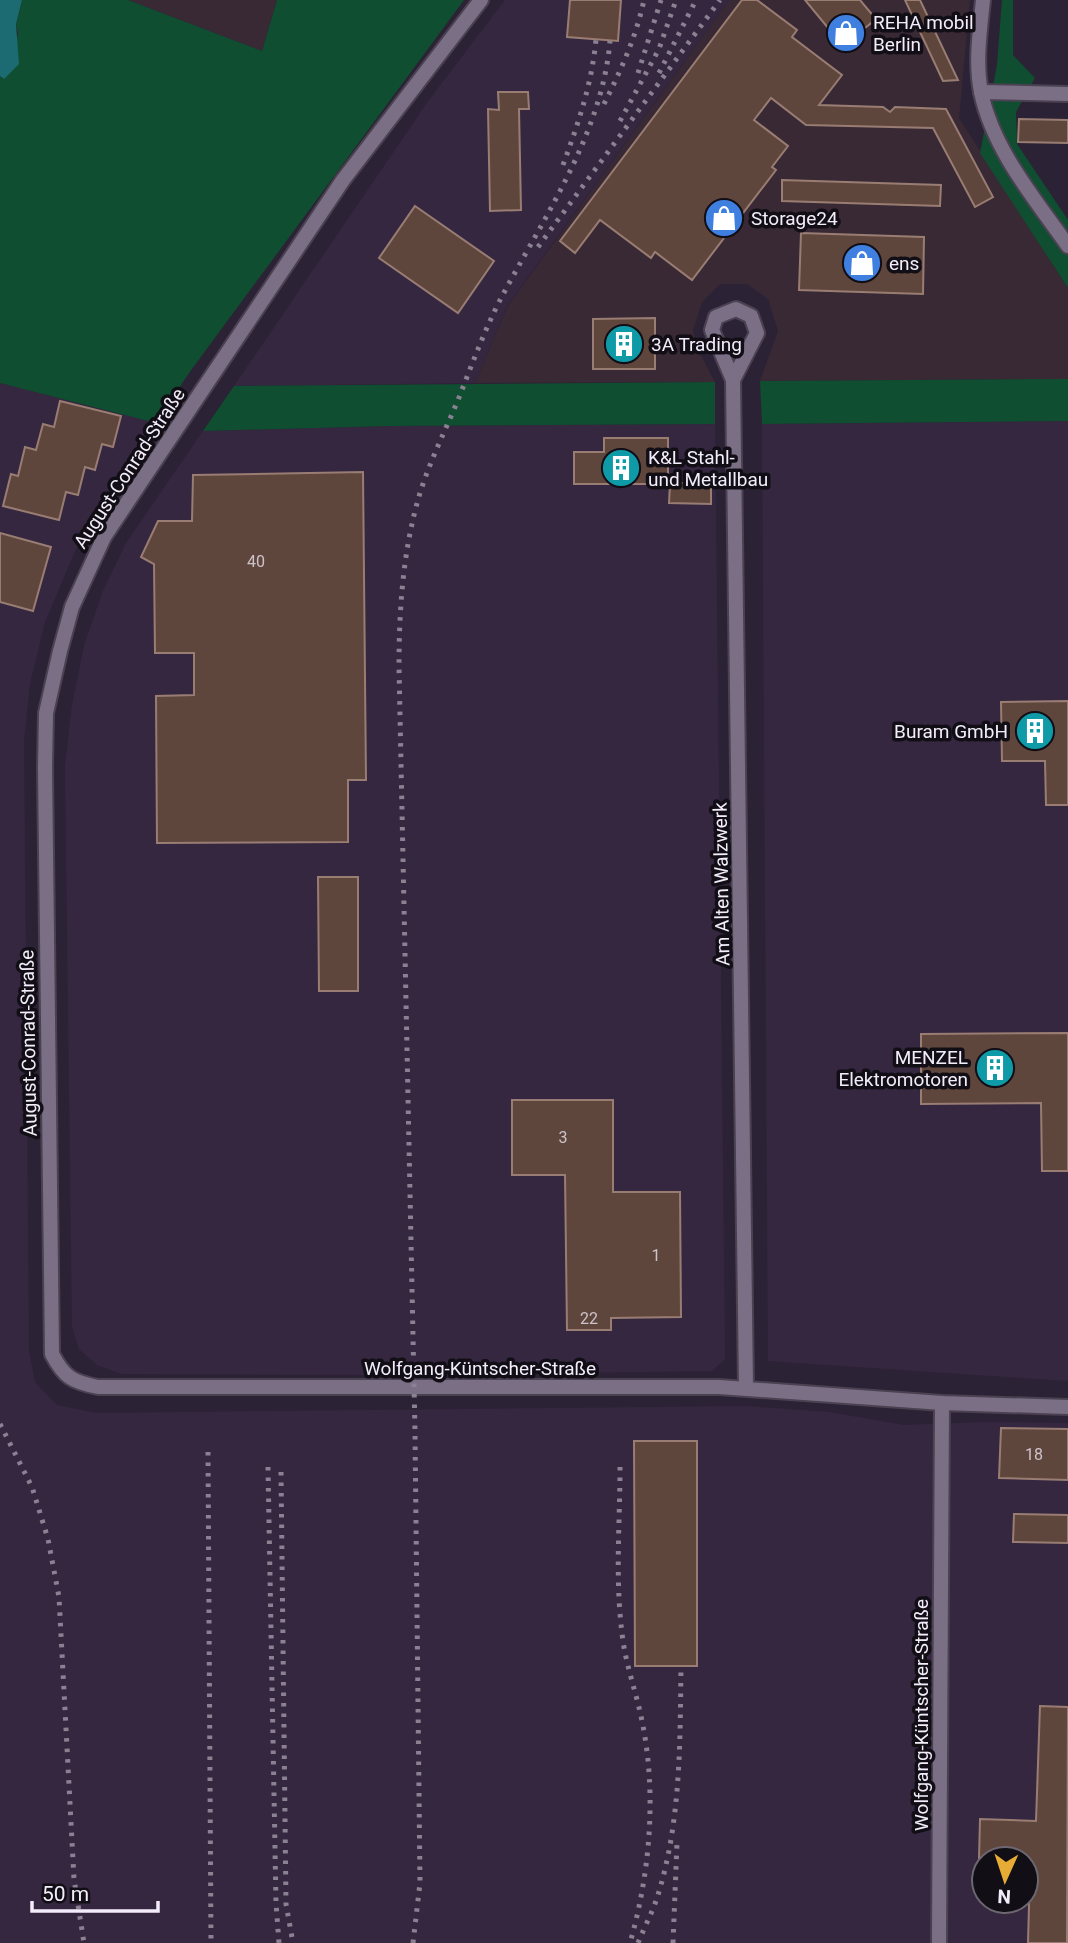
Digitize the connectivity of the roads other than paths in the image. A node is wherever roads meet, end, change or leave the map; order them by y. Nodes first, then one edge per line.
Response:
1 (481, 0) edge
2 (983, 0) edge
3 (981, 92) junction
4 (1068, 94) edge
5 (1068, 246) edge
6 (733, 380) junction
7 (50, 1334) joint
8 (746, 1388) junction
9 (942, 1403) junction
10 (1068, 1407) edge
11 (939, 1943) edge

1 - 7 street, August-Conrad-Straße
2 - 3 street
3 - 4 street
3 - 5 street
6 - 6 street, Am Alten Walzwerk
6 - 8 street, Am Alten Walzwerk
7 - 8 street, Wolfgang-Küntscher-Straße
8 - 9 street, Wolfgang-Küntscher-Straße
9 - 10 street, Wolfgang-Küntscher-Straße
9 - 11 street, Wolfgang-Küntscher-Straße

